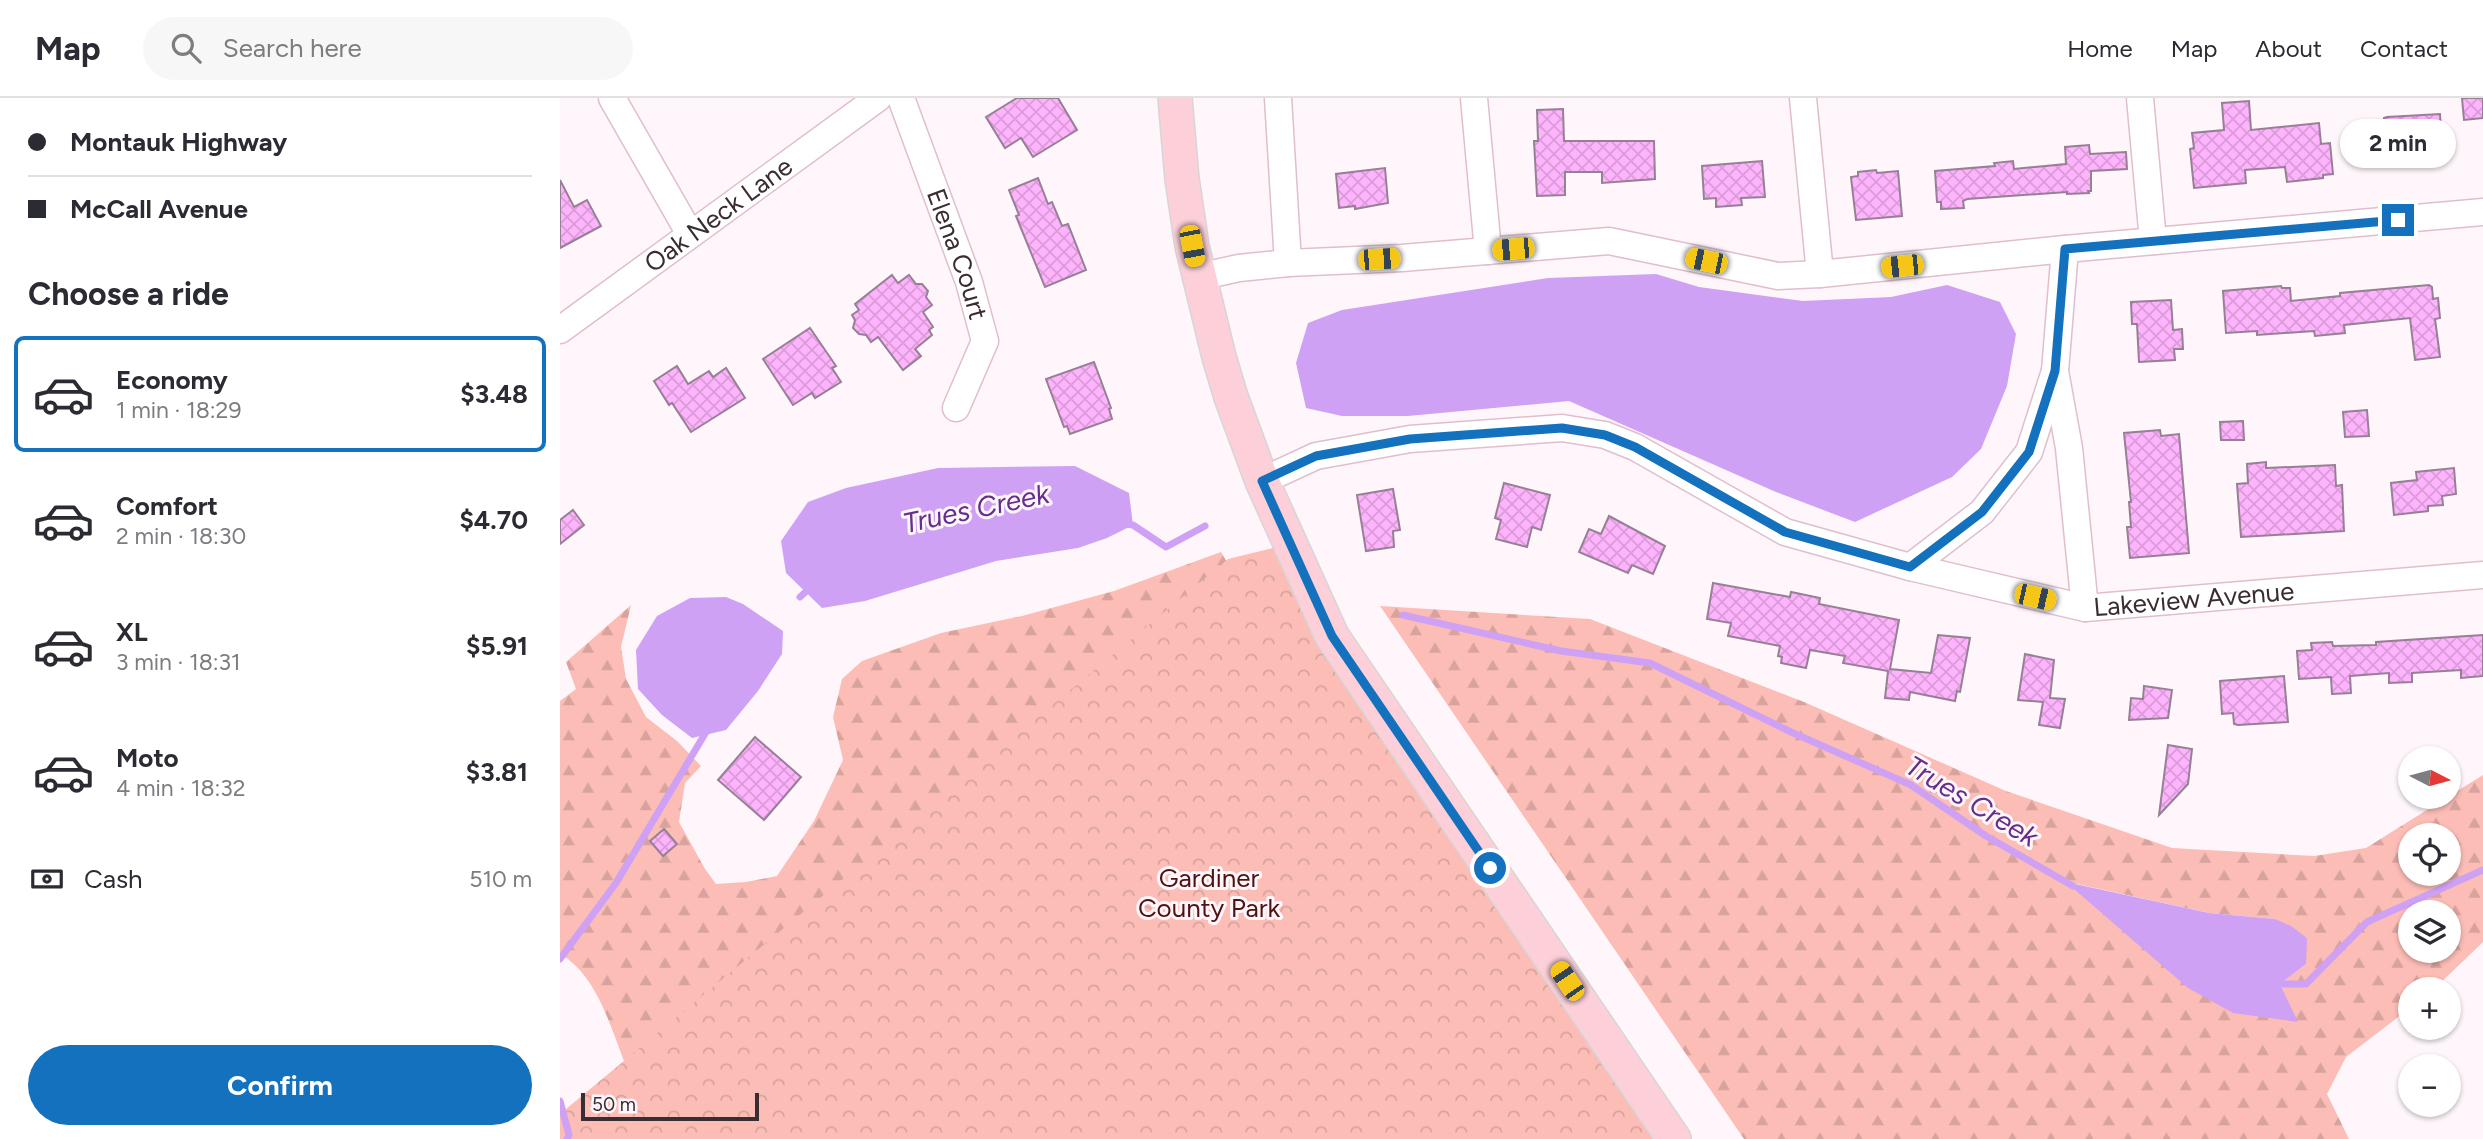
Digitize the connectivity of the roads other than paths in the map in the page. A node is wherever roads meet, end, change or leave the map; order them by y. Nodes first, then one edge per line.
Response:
1 (612, 98) edge
2 (878, 98) edge
3 (901, 98) edge
4 (1175, 98) edge
5 (1278, 98) edge
6 (1474, 98) edge
7 (1803, 98) edge
8 (2140, 98) edge
9 (2483, 212) edge
10 (690, 234) junction
11 (2154, 241) junction
12 (2065, 249) junction
13 (1488, 251) junction
14 (1288, 263) junction
15 (1820, 274) junction
16 (1198, 276) junction
17 (560, 330) edge
18 (2055, 371) junction
19 (956, 408) dead end
20 (1262, 481) junction
21 (1910, 567) junction
22 (2483, 575) edge
23 (2085, 608) junction
24 (1674, 1139) edge

1 - 10 street
2 - 10 street, Oak Neck Lane
3 - 19 street, Elena Court
4 - 16 main road
5 - 14 street
6 - 13 street
7 - 15 street
8 - 11 street
9 - 11 street
10 - 17 street, Oak Neck Lane
11 - 12 street
12 - 15 street
12 - 18 street
13 - 14 street
13 - 15 street
14 - 16 street
16 - 20 main road
18 - 21 street
18 - 23 street
20 - 21 street, Lakeview Avenue
20 - 24 main road
21 - 23 street, Lakeview Avenue
22 - 23 street, Lakeview Avenue

